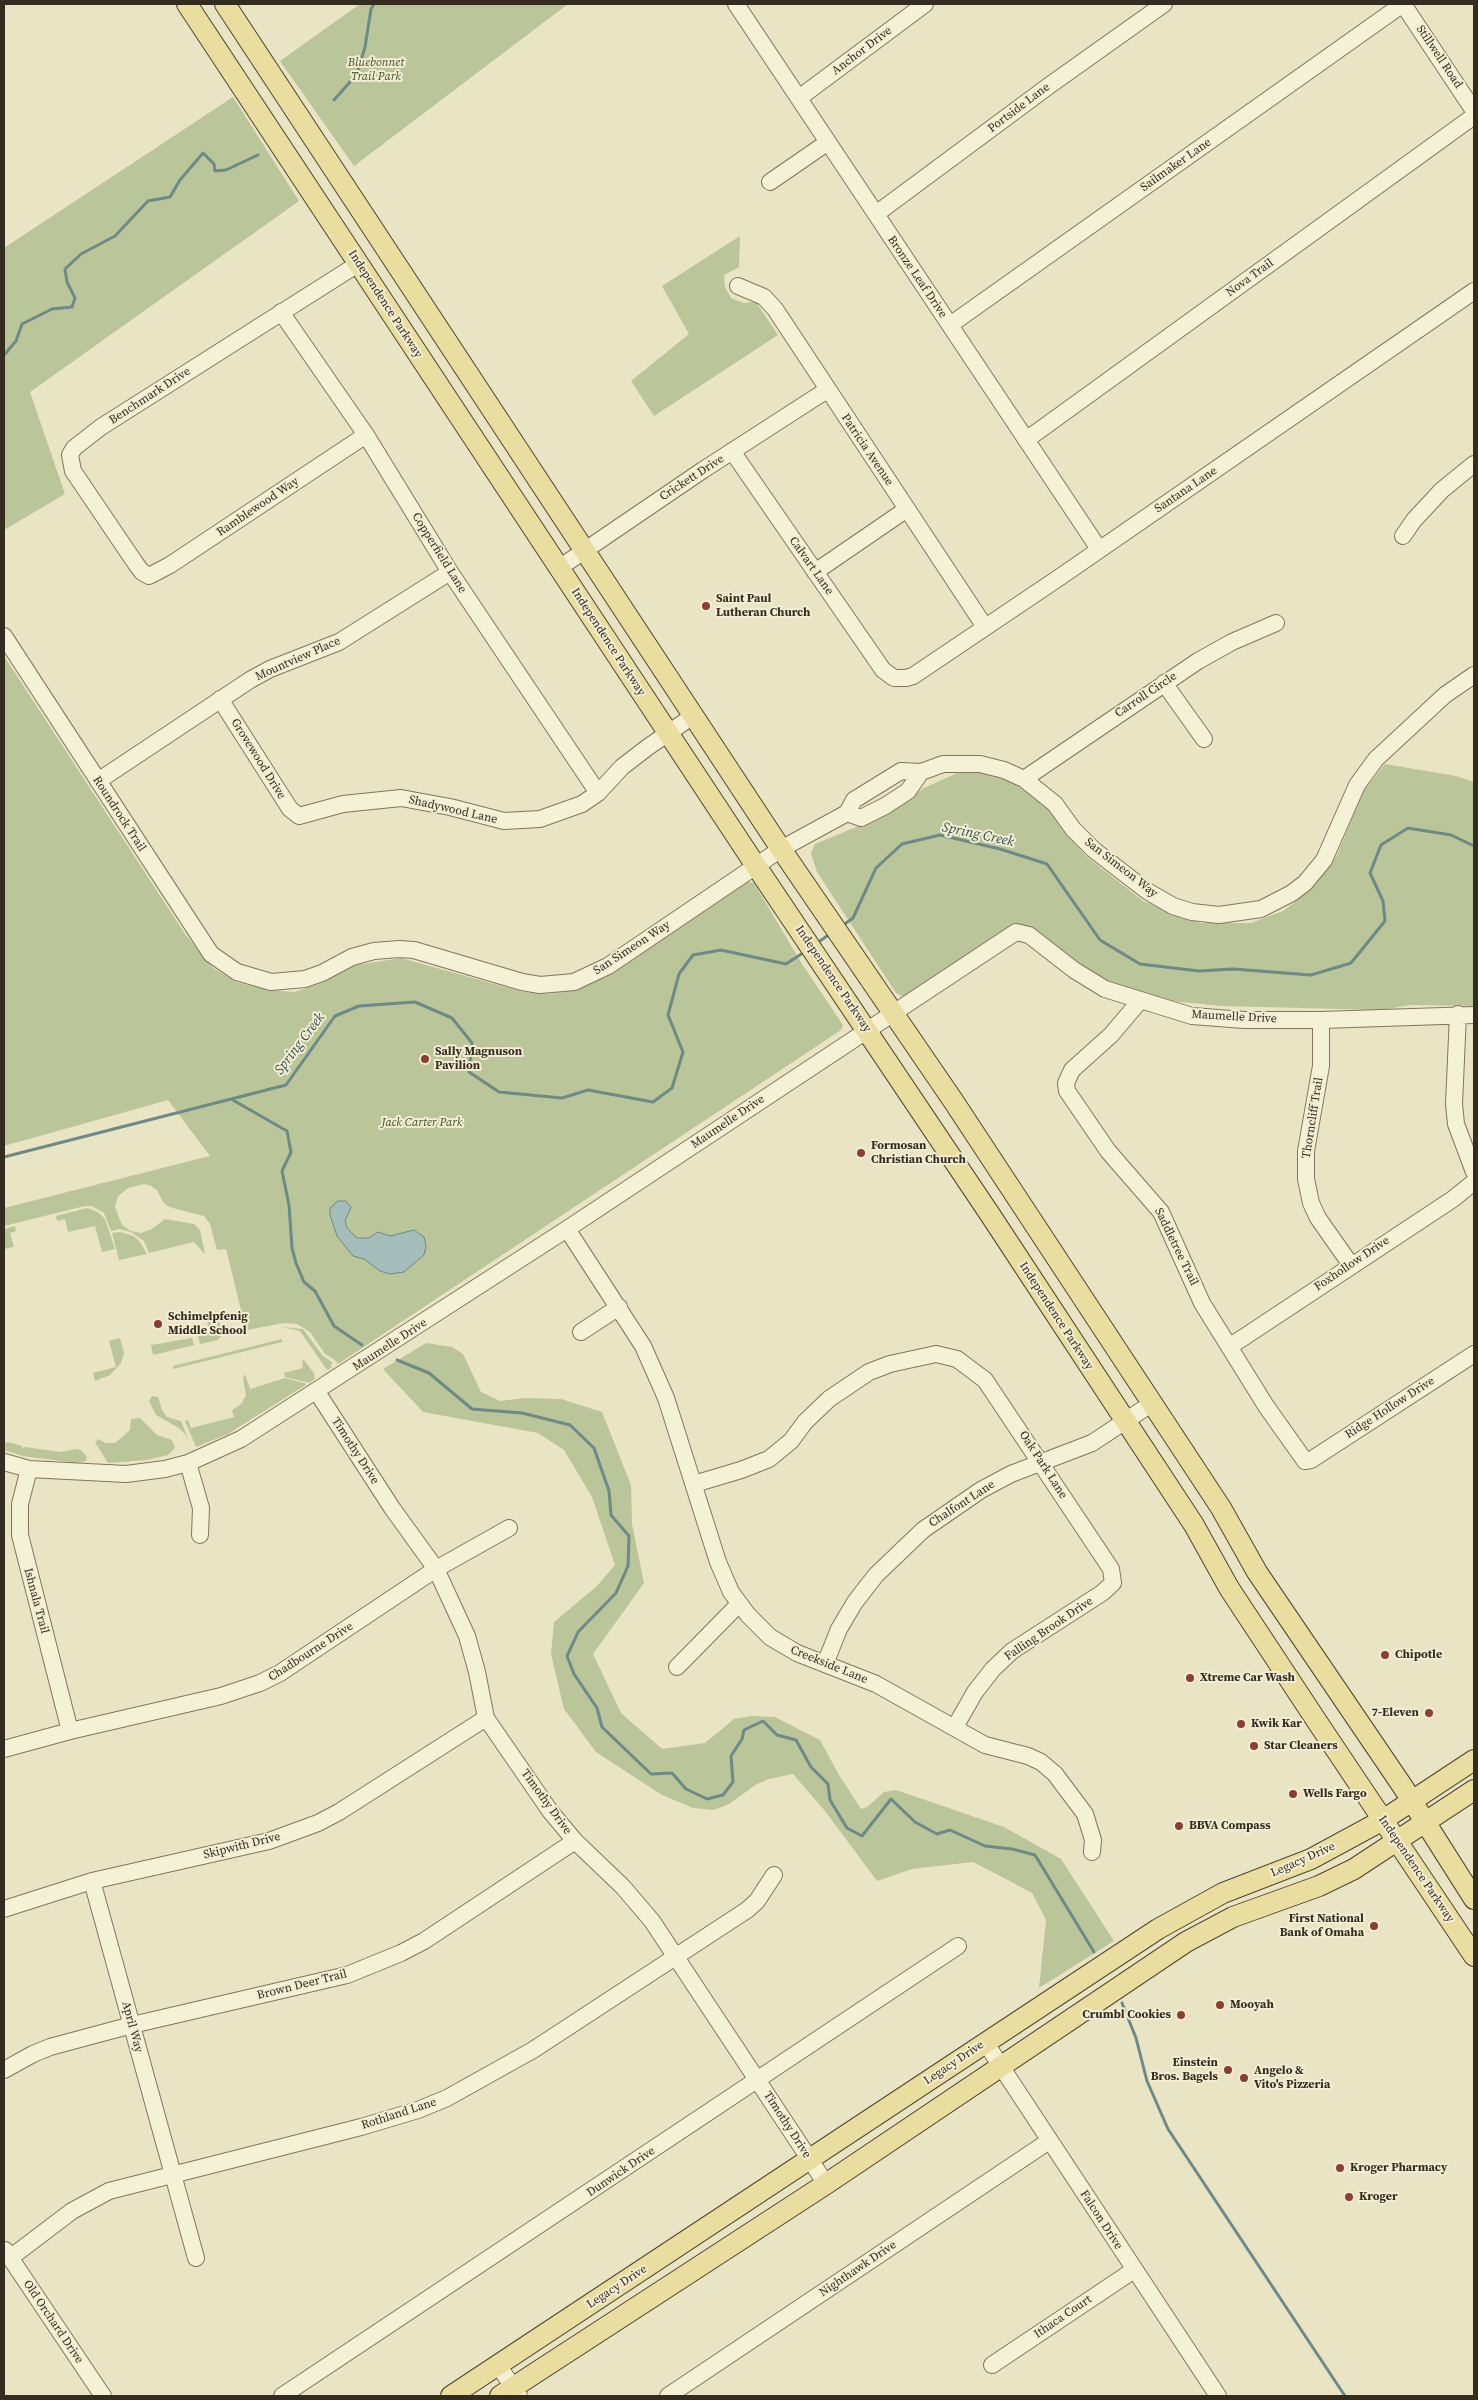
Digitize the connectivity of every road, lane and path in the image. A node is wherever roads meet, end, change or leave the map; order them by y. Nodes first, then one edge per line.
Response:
1 (187, 4) edge
2 (225, 4) edge
3 (736, 4) edge
4 (925, 4) edge
5 (1164, 4) edge
6 (1403, 4) edge
7 (798, 98) junction
8 (1474, 110) edge
9 (1474, 116) edge
10 (828, 142) junction
11 (770, 182) dead end
12 (876, 214) junction
13 (385, 246) junction
14 (358, 264) junction
15 (738, 286) dead end
16 (1474, 291) edge
17 (280, 312) junction
18 (950, 325) junction
19 (458, 357) junction
20 (431, 374) junction
21 (827, 390) junction
22 (366, 435) junction
23 (1026, 440) junction
24 (732, 451) junction
25 (1474, 464) edge
26 (906, 509) junction
27 (1403, 536) dead end
28 (584, 549) junction
29 (1099, 549) junction
30 (559, 568) junction
31 (450, 572) junction
32 (815, 572) junction
33 (149, 576) joint
34 (1276, 623) dead end
35 (986, 627) junction
36 (4, 636) edge
37 (1474, 675) edge
38 (894, 678) joint
39 (1164, 683) junction
40 (220, 699) junction
41 (693, 716) junction
42 (668, 733) junction
43 (1204, 739) dead end
44 (1024, 779) junction
45 (98, 781) junction
46 (598, 793) junction
47 (299, 816) joint
48 (781, 849) junction
49 (756, 866) junction
50 (249, 976) joint
51 (1139, 1002) junction
52 (893, 1012) junction
53 (1466, 1014) edge
54 (1321, 1020) junction
55 (867, 1029) junction
56 (1474, 1172) edge
57 (1474, 1182) edge
58 (567, 1229) junction
59 (1351, 1265) junction
60 (619, 1307) junction
61 (581, 1332) dead end
62 (1229, 1347) junction
63 (1474, 1354) edge
64 (317, 1392) junction
65 (1151, 1404) junction
66 (1125, 1422) junction
67 (1305, 1461) joint
68 (4, 1462) edge
69 (188, 1463) junction
70 (1042, 1464) junction
71 (29, 1469) junction
72 (694, 1484) junction
73 (509, 1528) dead end
74 (200, 1535) dead end
75 (436, 1569) junction
76 (1113, 1583) joint
77 (740, 1604) junction
78 (1305, 1644) junction
79 (1277, 1660) junction
80 (824, 1664) junction
81 (677, 1667) dead end
82 (486, 1718) junction
83 (955, 1727) junction
84 (70, 1731) junction
85 (4, 1749) edge
86 (1474, 1760) edge
87 (1474, 1790) edge
88 (1412, 1800) junction
89 (1382, 1820) junction
90 (1424, 1823) junction
91 (575, 1841) junction
92 (1397, 1842) junction
93 (1092, 1852) dead end
94 (774, 1875) dead end
95 (92, 1881) junction
96 (1223, 1893) junction
97 (1474, 1899) edge
98 (4, 1909) edge
99 (1233, 1918) junction
100 (958, 1946) dead end
101 (1474, 1956) edge
102 (677, 1958) junction
103 (132, 2025) junction
104 (985, 2042) junction
105 (1000, 2066) junction
106 (4, 2070) edge
107 (758, 2081) junction
108 (1050, 2141) junction
109 (810, 2160) junction
110 (173, 2174) junction
111 (826, 2184) junction
112 (7, 2253) edge
113 (196, 2258) dead end
114 (1134, 2270) junction
115 (498, 2365) junction
116 (992, 2365) dead end
117 (511, 2393) edge
118 (103, 2396) edge
119 (282, 2396) edge
120 (450, 2396) edge
121 (668, 2396) edge
122 (1218, 2396) edge

1 - 14 main road, Independence Parkway
2 - 13 main road
3 - 7 street, Bronze Leaf Drive
4 - 7 street, Anchor Drive
5 - 12 street, Portside Lane
6 - 8 street, Stillwell Road
6 - 18 street, Sailmaker Lane
7 - 10 street, Bronze Leaf Drive
9 - 23 street, Nova Trail
10 - 11 street
10 - 12 street, Bronze Leaf Drive
12 - 18 street, Bronze Leaf Drive
13 - 14 main road
13 - 19 main road
14 - 17 street, Benchmark Drive
14 - 20 main road, Independence Parkway
15 - 21 street, Patricia Avenue
16 - 29 street, Santana Lane
17 - 22 street, Copperfield Lane
17 - 33 street, Benchmark Drive
18 - 23 street, Bronze Leaf Drive
19 - 20 main road
19 - 28 main road
20 - 30 main road, Independence Parkway
21 - 24 street, Crickett Drive
21 - 26 street, Patricia Avenue
22 - 31 street, Copperfield Lane
22 - 33 street, Ramblewood Way
23 - 29 street, Bronze Leaf Drive
24 - 28 street, Crickett Drive
24 - 32 street, Calvart Lane
25 - 27 street
26 - 32 street
26 - 35 street, Patricia Avenue
28 - 30 street, Crickett Drive
28 - 41 main road
29 - 35 street, Santana Lane
30 - 42 main road, Independence Parkway
31 - 40 street, Mountview Place
31 - 46 street, Copperfield Lane
32 - 38 street, Calvart Lane
34 - 39 street, Carroll Circle
35 - 38 street, Santana Lane
36 - 45 street, Roundrock Trail
37 - 44 street, San Simeon Way
39 - 43 street
39 - 44 street, Carroll Circle
40 - 45 street, Mountview Place
40 - 47 street, Grovewood Drive
41 - 42 street, Shadywood Lane
41 - 48 main road
42 - 46 street, Shadywood Lane
42 - 49 main road, Independence Parkway
44 - 48 street, San Simeon Way
45 - 50 street, Roundrock Trail
46 - 47 street, Shadywood Lane
48 - 49 street, San Simeon Way
48 - 52 main road
49 - 50 street, San Simeon Way
49 - 55 main road, Independence Parkway
51 - 52 street, Maumelle Drive
51 - 54 street, Maumelle Drive
51 - 62 street, Saddletree Trail
52 - 55 street, Maumelle Drive
52 - 65 main road
53 - 54 street, Maumelle Drive
53 - 56 street
54 - 59 street, Thorncliff Trail
55 - 58 street, Maumelle Drive
55 - 66 main road, Independence Parkway
57 - 59 street, Foxhollow Drive
58 - 60 street, Creekside Lane
58 - 64 street, Maumelle Drive
59 - 62 street, Foxhollow Drive
60 - 61 street
60 - 72 street, Creekside Lane
62 - 67 street, Saddletree Trail
63 - 67 street, Ridge Hollow Drive
64 - 69 street, Maumelle Drive
64 - 75 street, Timothy Drive
65 - 66 street, Chalfont Lane
65 - 78 main road
66 - 70 street, Chalfont Lane
66 - 79 main road, Independence Parkway
68 - 71 street, Maumelle Drive
69 - 71 street, Maumelle Drive
69 - 74 street
70 - 72 street, Oak Park Lane
70 - 76 street, Oak Park Lane
70 - 80 street, Chalfont Lane
71 - 84 street, Ishnala Trail
72 - 77 street, Creekside Lane
73 - 75 street, Chadbourne Drive
75 - 82 street, Timothy Drive
75 - 84 street, Chadbourne Drive
76 - 83 street, Falling Brook Drive
77 - 80 street, Creekside Lane
77 - 81 street
78 - 79 main road
78 - 88 main road
79 - 89 main road, Independence Parkway
80 - 83 street, Creekside Lane
82 - 91 street, Timothy Drive
82 - 95 street, Skipwith Drive
83 - 93 street, Creekside Lane
84 - 85 street, Chadbourne Drive
86 - 88 main road, Legacy Drive
87 - 90 main road
88 - 89 main road, Legacy Drive
88 - 90 main road
89 - 92 main road, Independence Parkway
89 - 96 main road, Legacy Drive
90 - 92 main road
90 - 97 main road
91 - 102 street, Timothy Drive
91 - 103 street, Brown Deer Trail
92 - 99 main road
92 - 101 main road, Independence Parkway
94 - 102 street, Rothland Lane
95 - 98 street, Skipwith Drive
95 - 103 street, April Way
96 - 99 main road
96 - 104 main road, Legacy Drive
99 - 105 main road
100 - 107 street, Dunwick Drive
102 - 107 street, Timothy Drive
102 - 110 street, Rothland Lane
103 - 106 street, Brown Deer Trail
103 - 110 street, April Way
104 - 105 street, Falcon Drive
104 - 109 main road, Legacy Drive
105 - 108 street, Falcon Drive
105 - 111 main road
107 - 109 street, Timothy Drive
107 - 119 street, Dunwick Drive
108 - 114 street, Falcon Drive
108 - 121 street, Nighthawk Drive
109 - 111 street, Timothy Drive
109 - 115 main road, Legacy Drive
110 - 112 street, Rothland Lane
110 - 113 street, April Way
111 - 117 main road
112 - 118 street, Old Orchard Drive
114 - 116 street, Ithaca Court
114 - 122 street, Falcon Drive
115 - 117 street
115 - 120 main road, Legacy Drive

